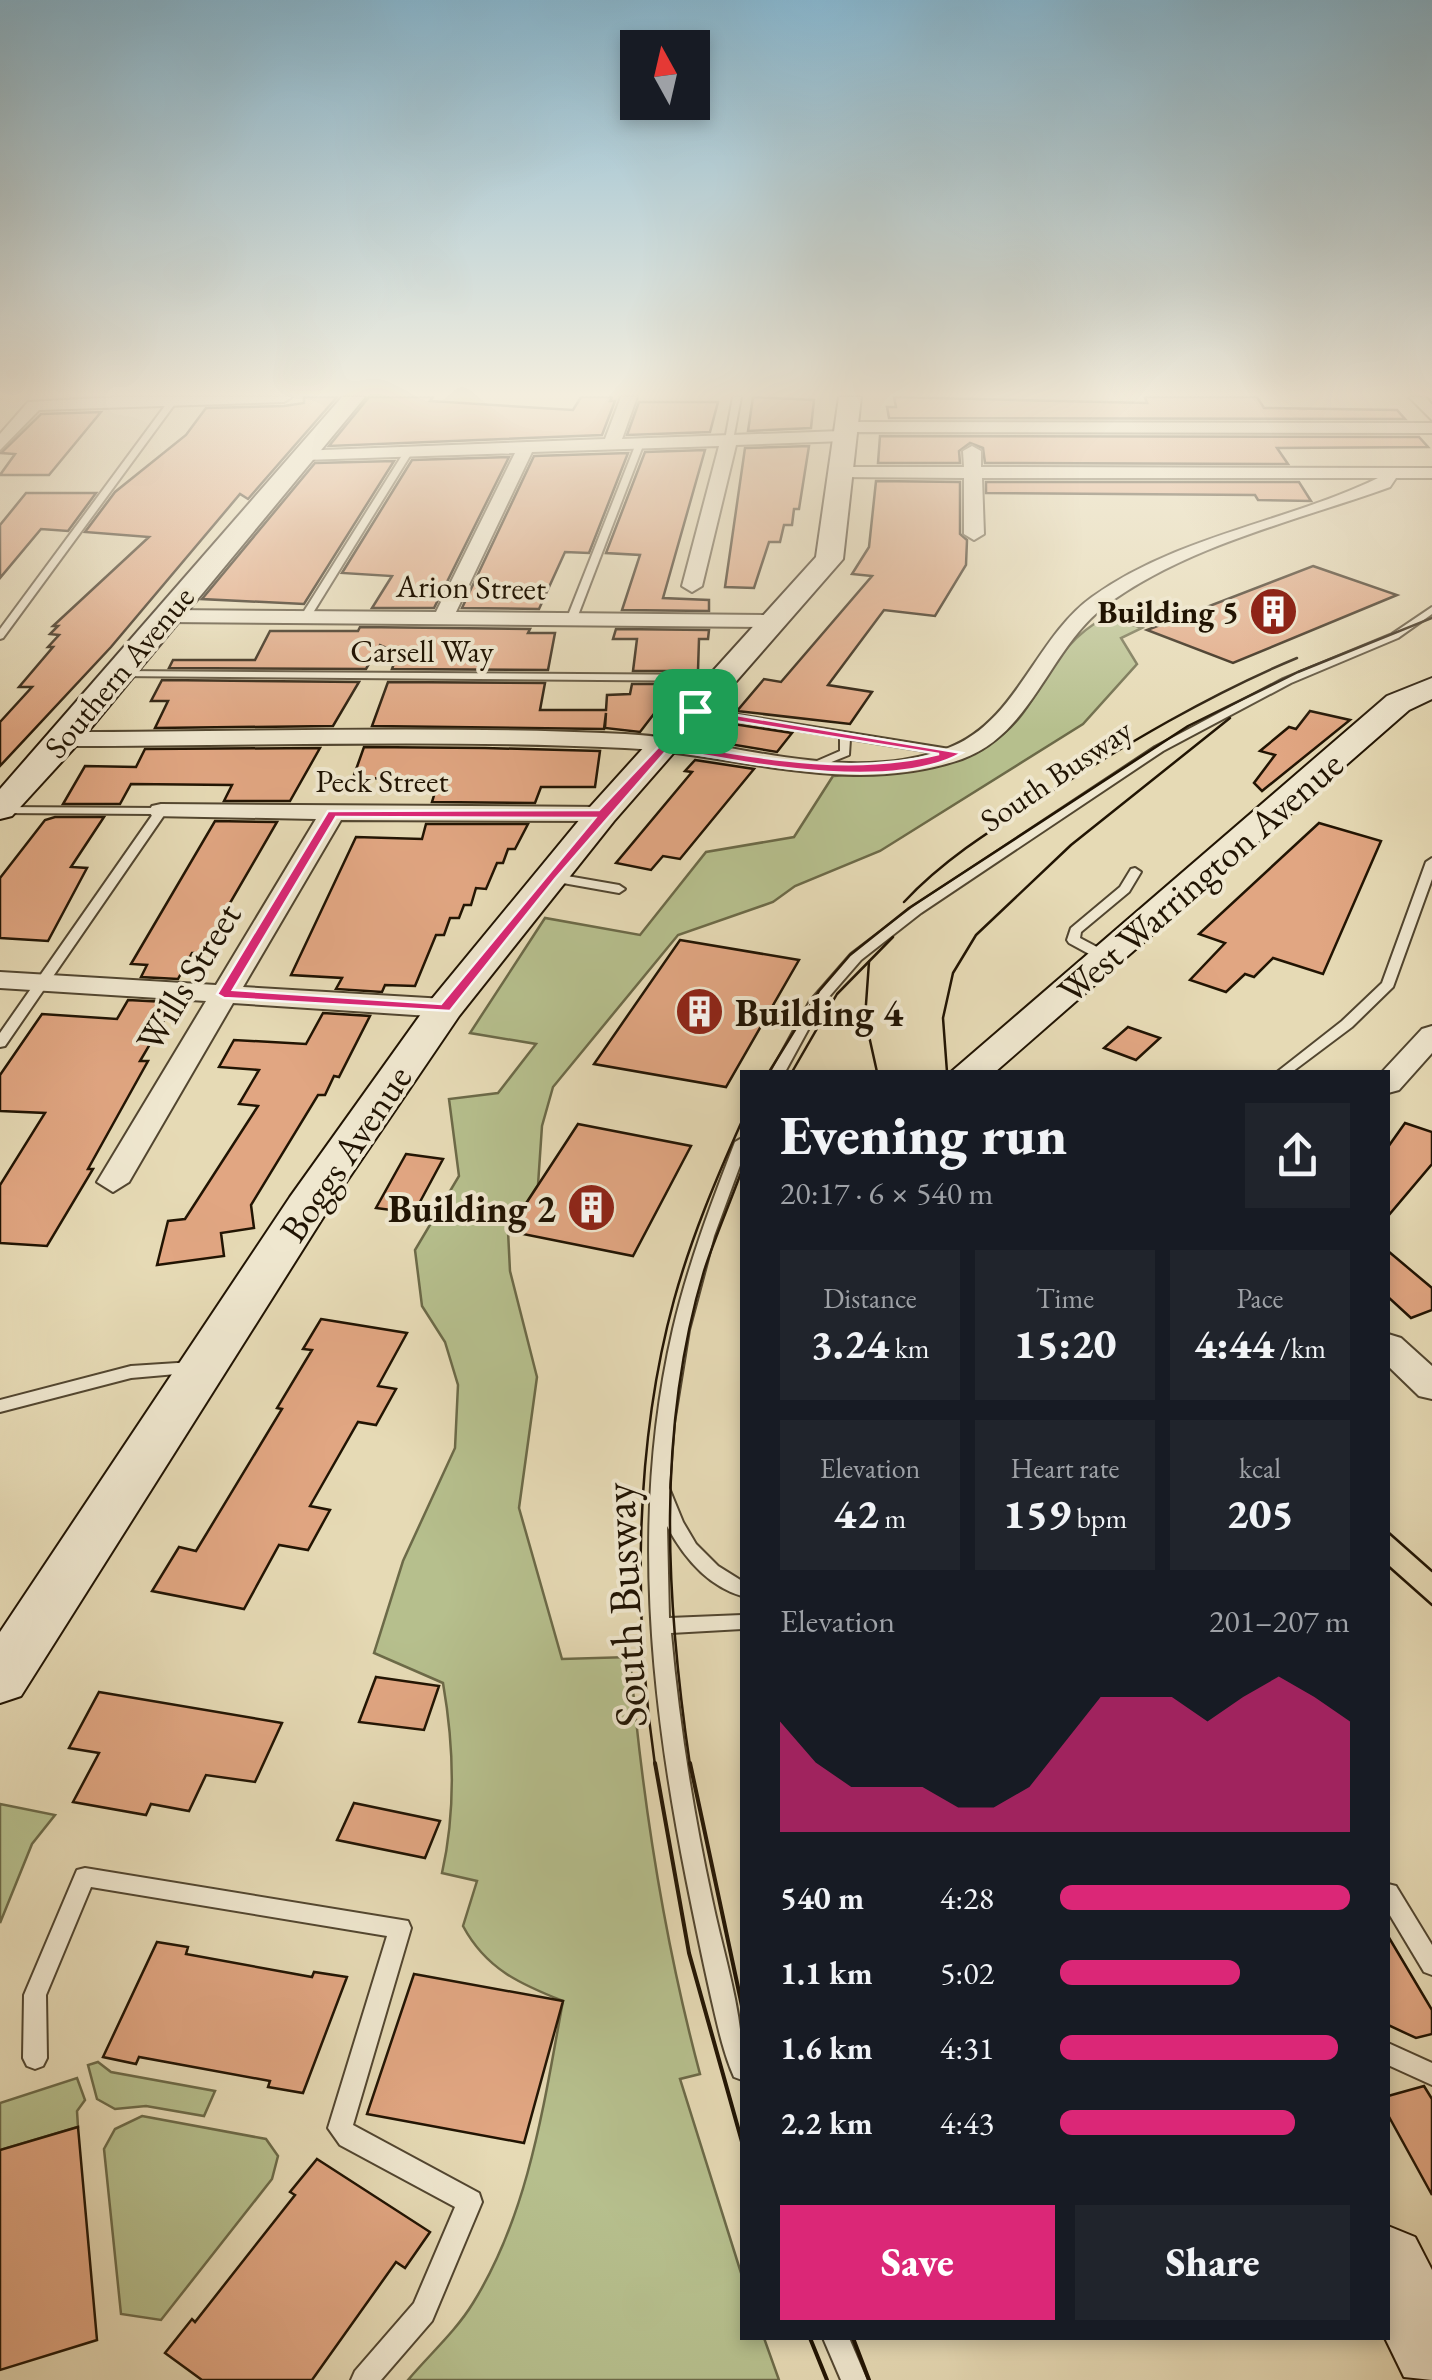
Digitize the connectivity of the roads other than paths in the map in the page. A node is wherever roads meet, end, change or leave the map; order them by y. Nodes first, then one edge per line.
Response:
1 (94, 508) edge
2 (259, 508) edge
3 (373, 508) edge
4 (496, 508) edge
5 (615, 508) edge
6 (712, 508) edge
7 (835, 508) edge
8 (974, 508) edge
9 (1316, 508) edge
10 (974, 534) dead end
11 (692, 586) dead end
12 (1432, 610) edge
13 (167, 616) junction
14 (306, 616) junction
15 (444, 616) junction
16 (572, 618) junction
17 (775, 620) junction
18 (0, 636) edge
19 (120, 674) junction
20 (724, 678) junction
21 (1432, 687) edge
22 (695, 711) junction
23 (846, 736) junction
24 (65, 739) junction
25 (666, 745) junction
26 (956, 753) junction
27 (808, 767) junction
28 (0, 809) edge
29 (161, 812) junction
30 (332, 813) junction
31 (602, 814) junction
32 (1432, 862) edge
33 (1135, 872) dead end
34 (550, 876) junction
35 (619, 889) dead end
36 (1106, 958) junction
37 (0, 980) edge
38 (43, 983) junction
39 (224, 994) junction
40 (445, 1008) junction
41 (1432, 1035) edge
42 (0, 1043) edge
43 (779, 1070) edge
44 (973, 1070) edge
45 (1286, 1070) edge
46 (1390, 1082) edge
47 (740, 1147) edge
48 (113, 1182) dead end
49 (1390, 1348) edge
50 (202, 1368) junction
51 (1432, 1387) edge
52 (0, 1406) edge
53 (658, 1480) junction
54 (740, 1588) edge
55 (740, 1622) edge
56 (660, 1626) junction
57 (0, 1680) edge
58 (1390, 1897) edge
59 (1432, 1964) edge
60 (1390, 2055) edge
61 (35, 2058) dead end
62 (740, 2062) edge
63 (1432, 2074) edge
64 (1390, 2268) edge
65 (837, 2340) edge
66 (1432, 2349) edge
67 (364, 2380) edge
68 (854, 2380) edge

1 - 18 lane
2 - 13 street, Southern Avenue
3 - 14 lane
4 - 15 street
5 - 16 lane
6 - 11 street
7 - 17 street, Boggs Avenue
8 - 10 street
9 - 26 street
12 - 43 lane, South Busway
13 - 14 street, Arion Street
13 - 19 street, Southern Avenue
14 - 15 street, Arion Street
15 - 16 street, Arion Street
16 - 17 street, Arion Street
17 - 20 street, Boggs Avenue
19 - 20 lane, Carsell Way
19 - 24 street, Southern Avenue
20 - 22 street, Boggs Avenue
21 - 36 street, West Warrington Avenue
22 - 23 lane
22 - 25 street, Boggs Avenue
23 - 26 lane
23 - 27 lane
24 - 25 street
24 - 28 street, Southern Avenue
25 - 27 street
25 - 31 street, Boggs Avenue
26 - 27 street
28 - 29 lane
29 - 30 street, Peck Street
29 - 38 lane
30 - 31 street, Peck Street
30 - 39 street, Wills Street
31 - 34 street, Boggs Avenue
32 - 45 lane
33 - 36 lane
34 - 35 lane
34 - 40 street, Boggs Avenue
36 - 44 street, West Warrington Avenue
37 - 38 street
38 - 39 street
38 - 42 lane
39 - 40 street
39 - 48 street, Wills Street
40 - 50 street, Boggs Avenue
41 - 46 street
47 - 53 lane, South Busway
49 - 51 street
50 - 52 lane
50 - 57 street, Boggs Avenue
53 - 54 lane
53 - 56 lane, South Busway
55 - 56 lane
56 - 62 lane, South Busway
58 - 59 lane
60 - 63 lane
61 - 67 lane
64 - 66 street
65 - 68 lane

